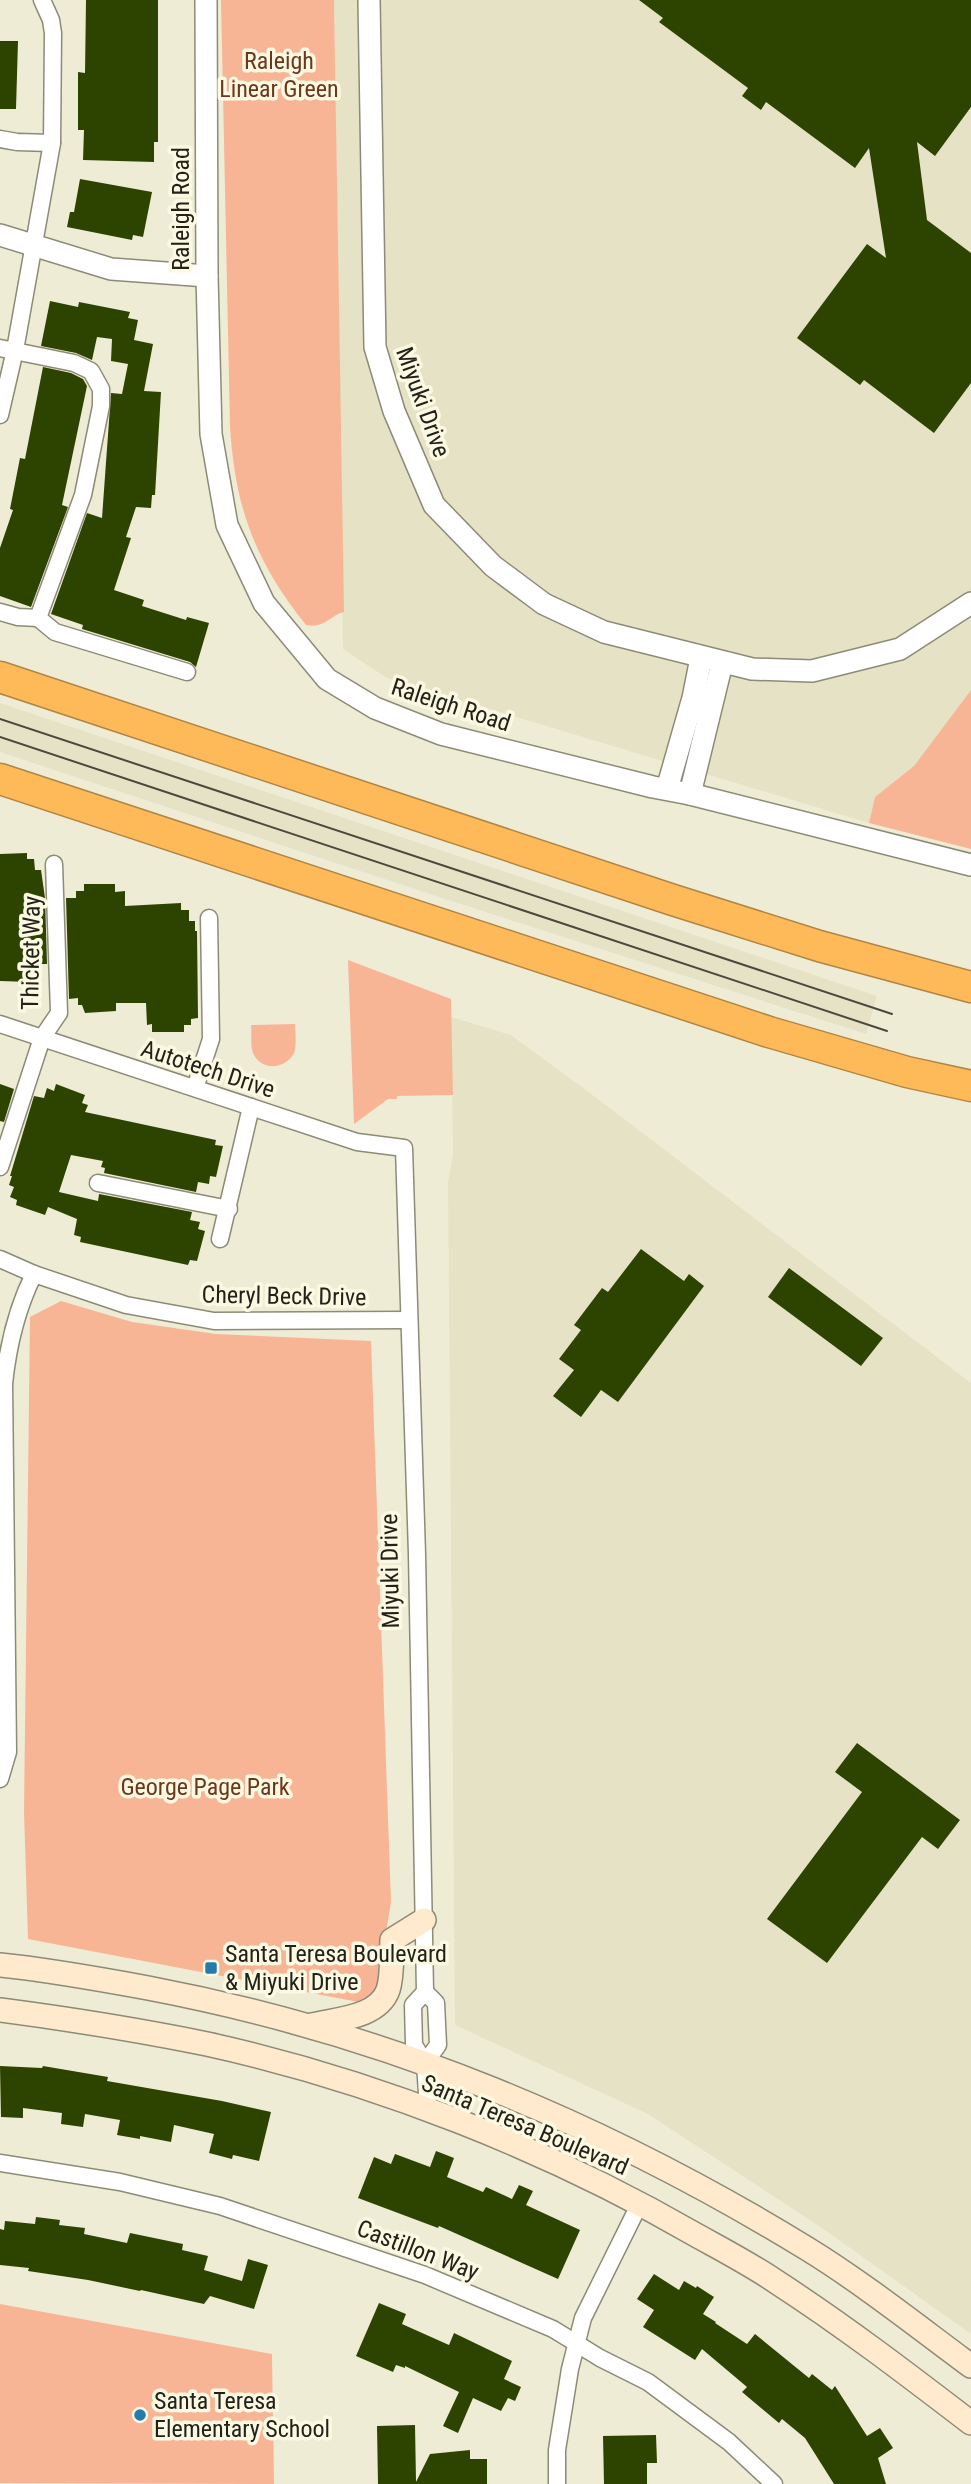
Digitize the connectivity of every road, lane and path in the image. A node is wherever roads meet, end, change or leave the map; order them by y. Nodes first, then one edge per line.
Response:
1 (42, 0) edge
2 (206, 0) edge
3 (369, 0) edge
4 (0, 139) edge
5 (52, 144) junction
6 (0, 235) edge
7 (35, 247) junction
8 (207, 276) junction
9 (8, 349) edge
10 (0, 415) edge
11 (971, 603) edge
12 (0, 612) edge
13 (38, 618) junction
14 (711, 660) junction
15 (187, 672) dead end
16 (0, 677) edge
17 (0, 779) edge
18 (667, 789) junction
19 (690, 794) junction
20 (54, 864) dead end
21 (971, 865) edge
22 (209, 918) dead end
23 (971, 987) edge
24 (0, 1024) edge
25 (43, 1038) junction
26 (971, 1086) edge
27 (195, 1088) junction
28 (251, 1107) junction
29 (404, 1148) joint
30 (0, 1167) edge
31 (98, 1183) dead end
32 (229, 1209) junction
33 (220, 1238) dead end
34 (0, 1259) edge
35 (34, 1274) junction
36 (408, 1320) junction
37 (0, 1779) edge
38 (424, 1920) junction
39 (0, 1965) edge
40 (425, 1992) junction
41 (0, 2010) edge
42 (310, 2025) junction
43 (425, 2063) junction
44 (428, 2109) junction
45 (0, 2163) edge
46 (640, 2203) junction
47 (577, 2343) junction
48 (971, 2366) edge
49 (971, 2423) edge
50 (557, 2484) edge
51 (774, 2484) edge

1 - 5 street
2 - 8 street, Raleigh Road
3 - 14 street, Miyuki Drive
4 - 5 street
5 - 7 street
6 - 7 street
7 - 8 street
7 - 9 street
8 - 18 street, Raleigh Road
9 - 10 street
9 - 13 street
11 - 14 street, Miyuki Drive
12 - 13 street
13 - 15 street
14 - 18 street
14 - 19 street
16 - 23 highway
17 - 26 highway
18 - 19 street, Raleigh Road
19 - 21 street, Raleigh Road
20 - 25 street, Thicket Way
22 - 27 street
24 - 25 street, Autotech Drive
25 - 27 street, Autotech Drive
25 - 30 street, Thicket Way
27 - 28 street, Autotech Drive
28 - 29 street, Autotech Drive
28 - 32 street
29 - 36 street, Miyuki Drive
31 - 32 street
32 - 33 street
34 - 35 street, Cheryl Beck Drive
35 - 36 street, Cheryl Beck Drive
35 - 37 street
36 - 38 street, Miyuki Drive
38 - 40 street, Miyuki Drive
38 - 42 main road
39 - 42 main road, Santa Teresa Boulevard
40 - 43 street, Miyuki Drive
40 - 43 street, Miyuki Drive
41 - 44 main road, Santa Teresa Boulevard
42 - 43 main road, Santa Teresa Boulevard
43 - 44 street, Miyuki Drive
43 - 48 main road, Santa Teresa Boulevard
44 - 46 main road, Santa Teresa Boulevard
45 - 47 street, Castillon Way
46 - 47 street
46 - 49 main road, Santa Teresa Boulevard
47 - 50 street
47 - 51 street, Castillon Way

